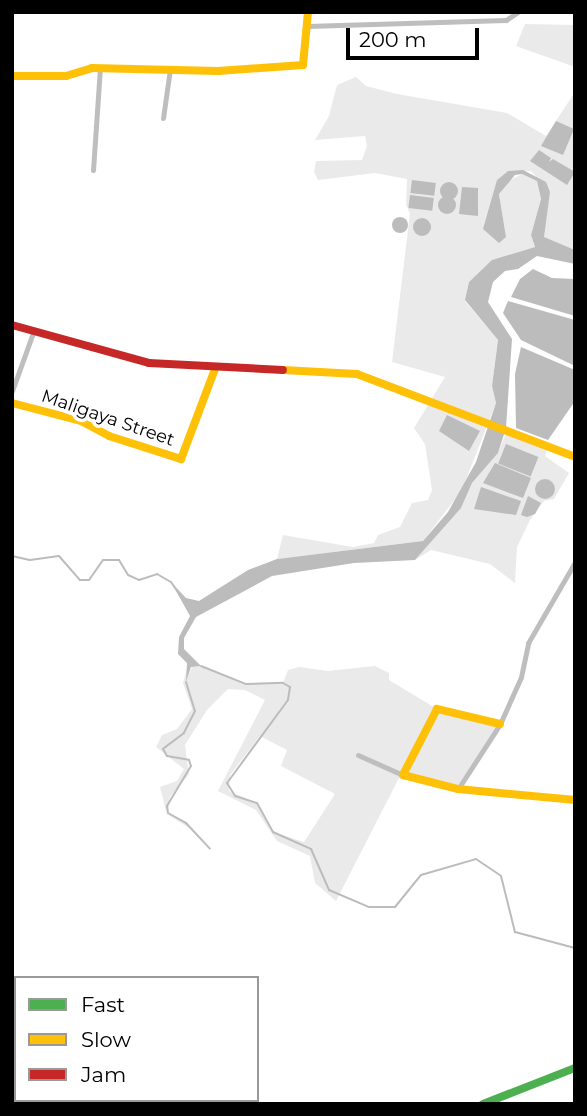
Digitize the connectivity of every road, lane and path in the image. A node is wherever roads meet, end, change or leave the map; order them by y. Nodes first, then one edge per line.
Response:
1 (308, 12) edge
2 (518, 12) edge
3 (307, 26) junction
4 (100, 68) junction
5 (170, 69) junction
6 (12, 76) edge
7 (163, 118) dead end
8 (93, 170) dead end
9 (12, 325) edge
10 (34, 330) junction
11 (215, 369) junction
12 (12, 391) edge
13 (12, 402) edge
14 (575, 457) edge
15 (575, 562) edge
16 (500, 724) junction
17 (358, 755) dead end
18 (403, 775) junction
19 (458, 789) junction
20 (575, 800) edge
21 (575, 1068) edge
22 (483, 1104) edge

1 - 3 street
2 - 3 street
3 - 5 street
4 - 5 street
4 - 6 street
4 - 8 street
5 - 7 street
9 - 10 street
10 - 11 street
10 - 12 street
11 - 13 street, Maligaya Street
11 - 14 street
15 - 16 street
16 - 18 street
16 - 19 street
17 - 18 street
18 - 19 street
19 - 20 street
21 - 22 street

